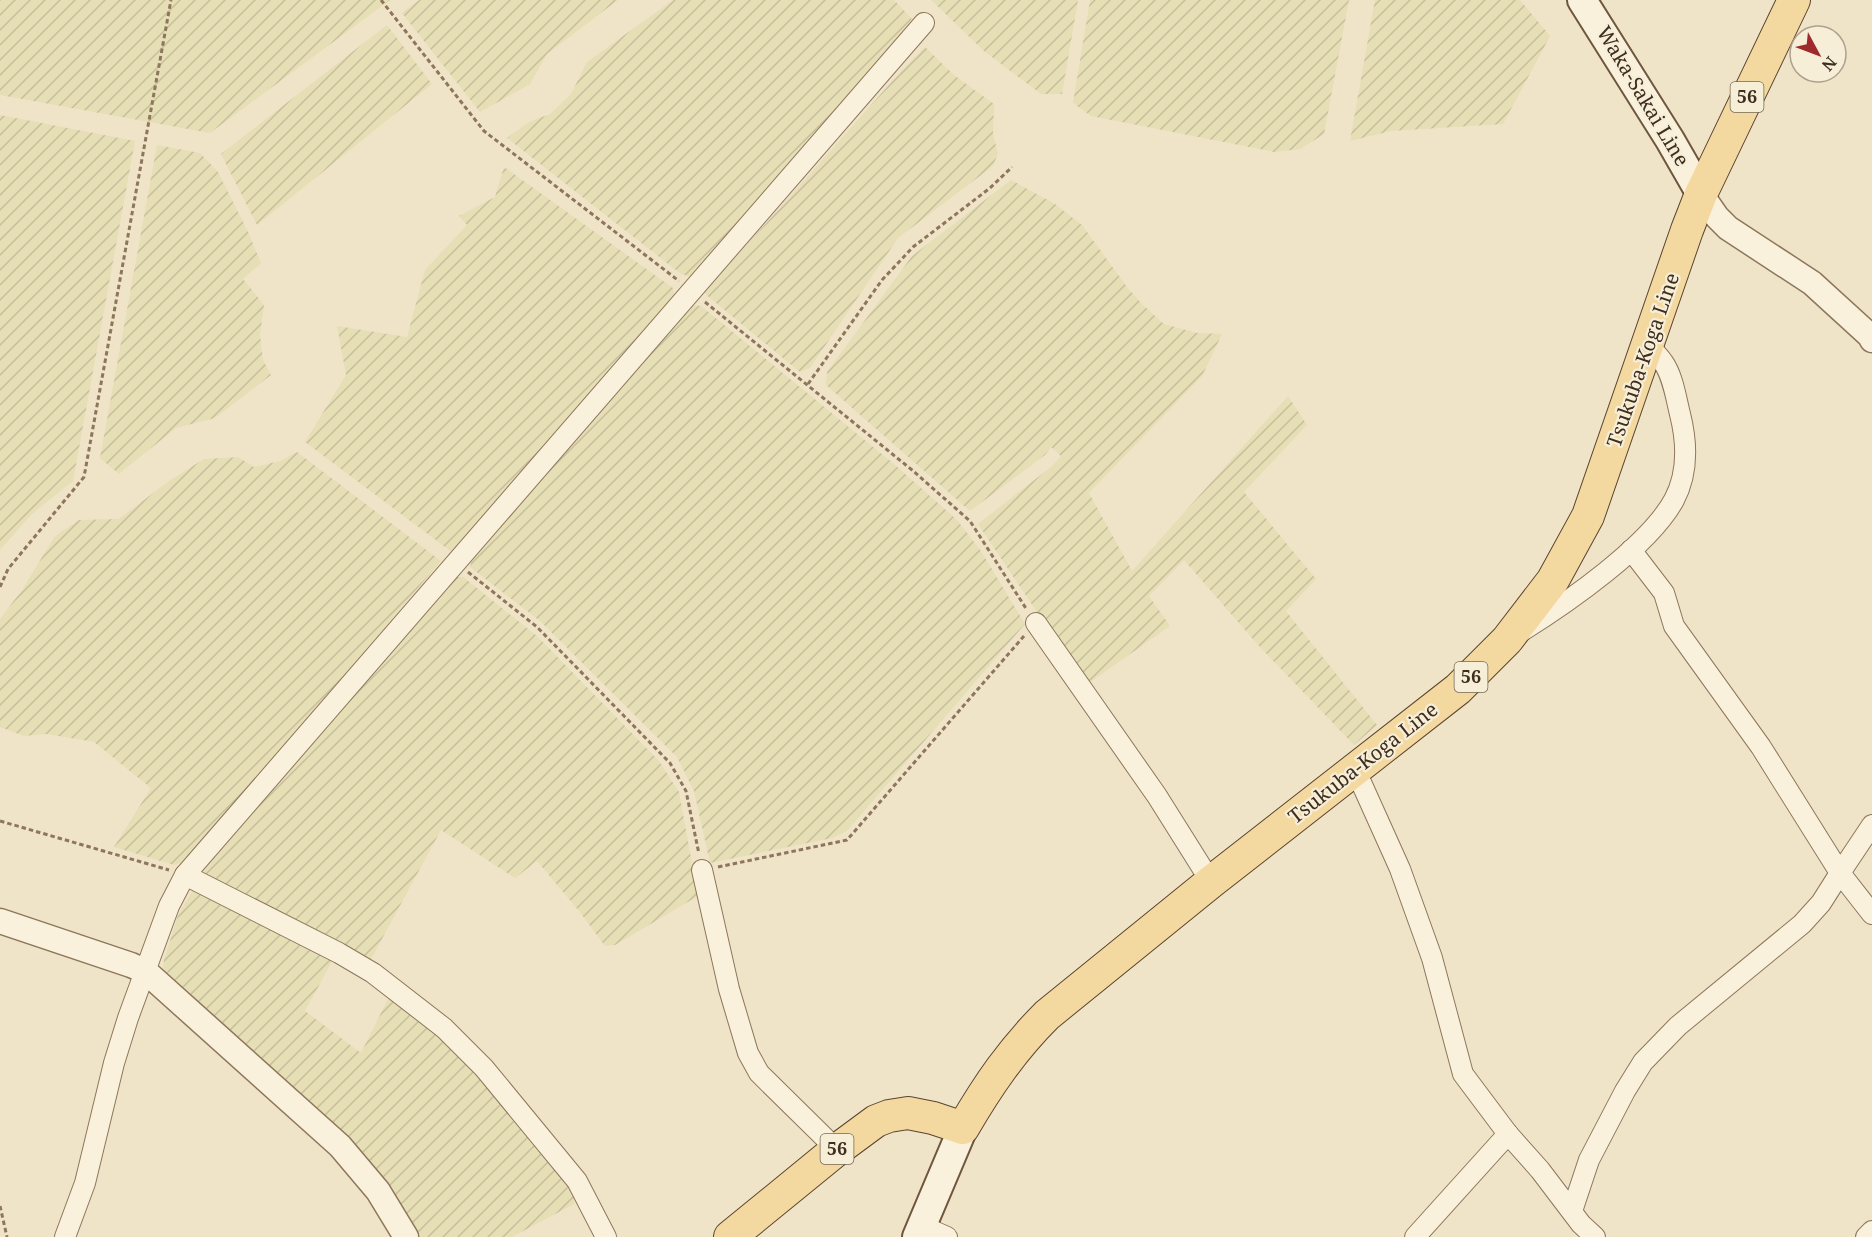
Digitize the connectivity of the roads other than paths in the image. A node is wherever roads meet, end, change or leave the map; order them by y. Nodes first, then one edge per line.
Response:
1 (1582, 0) edge
2 (1794, 0) edge
3 (924, 23) dead end
4 (1701, 194) junction
5 (1871, 336) edge
6 (1648, 345) junction
7 (1631, 550) junction
8 (1036, 623) road end
9 (1507, 640) junction
10 (1355, 770) junction
11 (1872, 825) edge
12 (702, 870) road end
13 (1840, 873) junction
14 (185, 875) junction
15 (1211, 882) junction
16 (1872, 914) edge
17 (0, 921) edge
18 (145, 971) junction
19 (963, 1128) junction
20 (1508, 1134) junction
21 (834, 1152) junction
22 (1572, 1210) junction
23 (1872, 1231) edge
24 (928, 1233) edge
25 (65, 1237) edge
26 (406, 1237) edge
27 (606, 1237) edge
28 (730, 1237) edge
29 (1415, 1237) edge
30 (1595, 1237) edge
31 (1866, 1237) edge

1 - 4 main road, Waka-Sakai Line
2 - 4 main road, Tsukuba-Koga Line / 56
3 - 14 street
4 - 5 street
4 - 6 main road, Tsukuba-Koga Line / 56
6 - 7 street
6 - 9 main road, Tsukuba-Koga Line / 56
7 - 9 street
7 - 13 street
8 - 15 street
9 - 10 main road, Tsukuba-Koga Line / 56
10 - 15 main road, Tsukuba-Koga Line / 56
10 - 20 street
11 - 13 street
12 - 21 street
13 - 16 street
13 - 22 street
14 - 18 street
14 - 27 street
15 - 19 main road, Tsukuba-Koga Line / 56
17 - 18 street
18 - 25 street
18 - 26 street
19 - 21 main road, 56
19 - 24 main road
20 - 22 street
20 - 29 street
21 - 28 main road, 56
22 - 30 street
23 - 31 street

